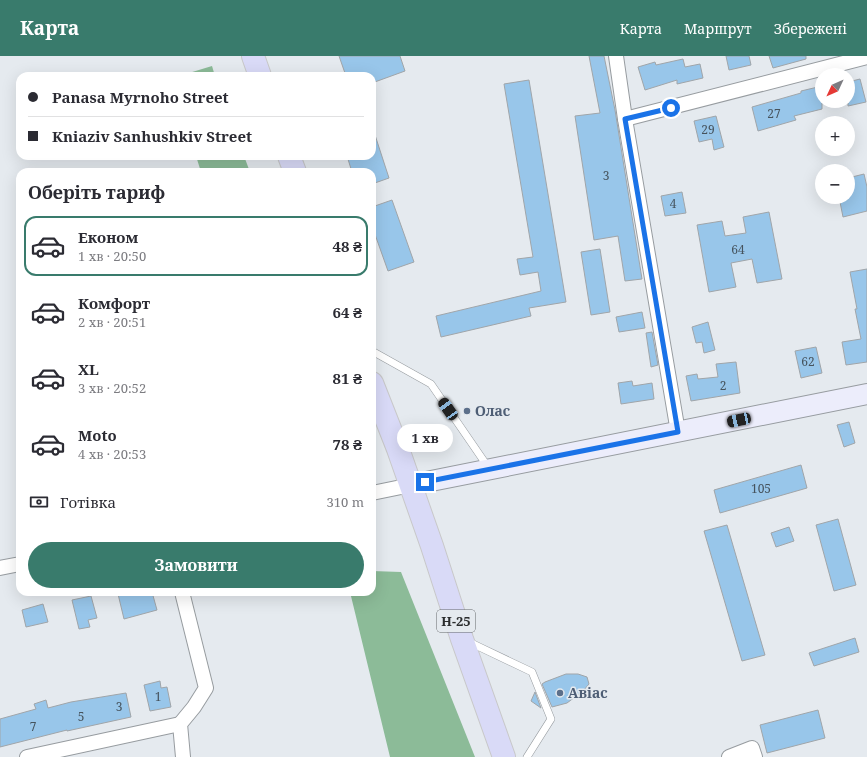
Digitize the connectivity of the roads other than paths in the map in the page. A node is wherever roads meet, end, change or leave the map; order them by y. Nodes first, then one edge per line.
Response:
1 (253, 56) edge
2 (616, 56) edge
3 (867, 57) edge
4 (259, 72) edge
5 (625, 119) junction
6 (376, 353) edge
7 (376, 393) edge
8 (867, 394) edge
9 (678, 432) junction
10 (490, 469) junction
11 (410, 485) junction
12 (376, 492) edge
13 (16, 565) edge
14 (0, 568) edge
15 (183, 596) edge
16 (462, 639) junction
17 (180, 724) junction
18 (27, 757) edge
19 (184, 757) edge
20 (504, 757) edge
21 (528, 757) edge
22 (729, 757) edge
23 (755, 757) edge

1 - 4 main road
2 - 5 street
3 - 5 street
5 - 9 street
6 - 10 lane
7 - 11 main road, Н-25
8 - 9 main road
9 - 10 main road
10 - 11 main road
11 - 12 street
11 - 16 main road, Н-25
13 - 14 street
15 - 17 street
16 - 20 main road, Н-25
16 - 21 lane
17 - 18 street
17 - 19 street
22 - 23 street

